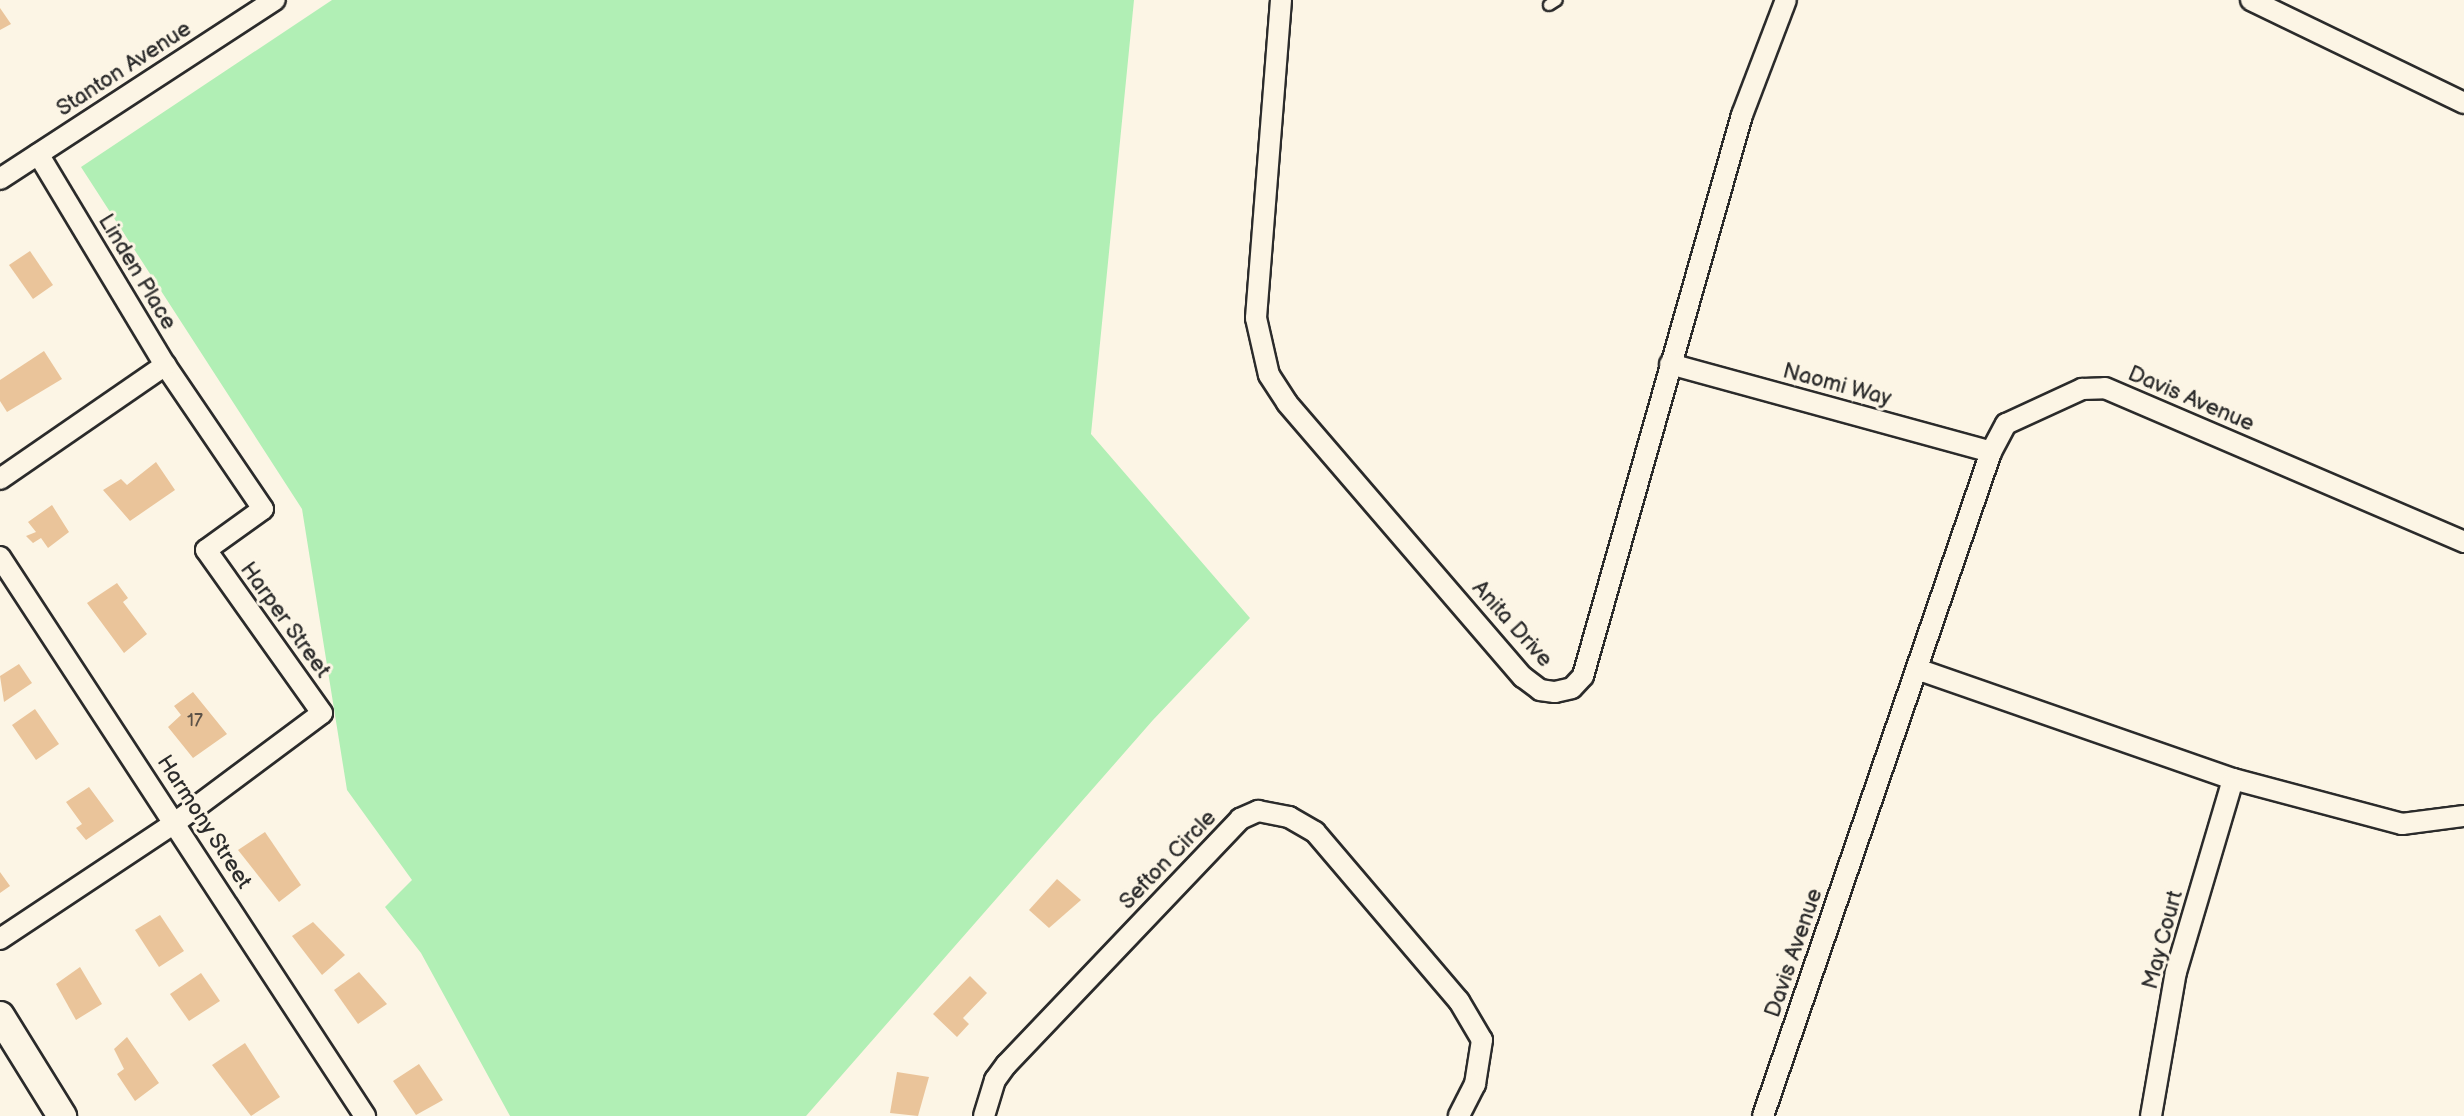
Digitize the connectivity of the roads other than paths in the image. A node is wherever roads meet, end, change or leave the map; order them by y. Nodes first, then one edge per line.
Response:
1 (275, 0) edge
2 (1281, 0) edge
3 (1786, 0) edge
4 (2251, 0) edge
5 (2464, 103) edge
6 (38, 154) junction
7 (0, 179) edge
8 (1670, 364) junction
9 (165, 365) junction
10 (1991, 452) junction
11 (0, 479) edge
12 (2464, 542) edge
13 (0, 557) edge
14 (1917, 669) junction
15 (2233, 779) junction
16 (2464, 816) edge
17 (176, 822) junction
18 (0, 939) edge
19 (0, 1016) edge
20 (62, 1116) edge
21 (365, 1116) edge
22 (984, 1116) edge
23 (1459, 1116) edge
24 (1763, 1116) edge
25 (2151, 1116) edge

1 - 6 street, Stanton Avenue
2 - 8 street, Anita Drive
3 - 8 street, Anita Drive
4 - 5 street
6 - 7 street, Stanton Avenue
6 - 9 street, Linden Place
8 - 10 street, Naomi Way
9 - 11 street, Linden Place
9 - 17 street, Harper Street
10 - 12 street, Davis Avenue
10 - 14 street, Davis Avenue
13 - 17 street, Harmony Street
14 - 15 street
14 - 24 street, Davis Avenue
15 - 16 street
15 - 25 street, May Court
17 - 18 street, Harper Street
17 - 21 street, Harmony Street
19 - 20 main road
22 - 23 street, Sefton Circle

